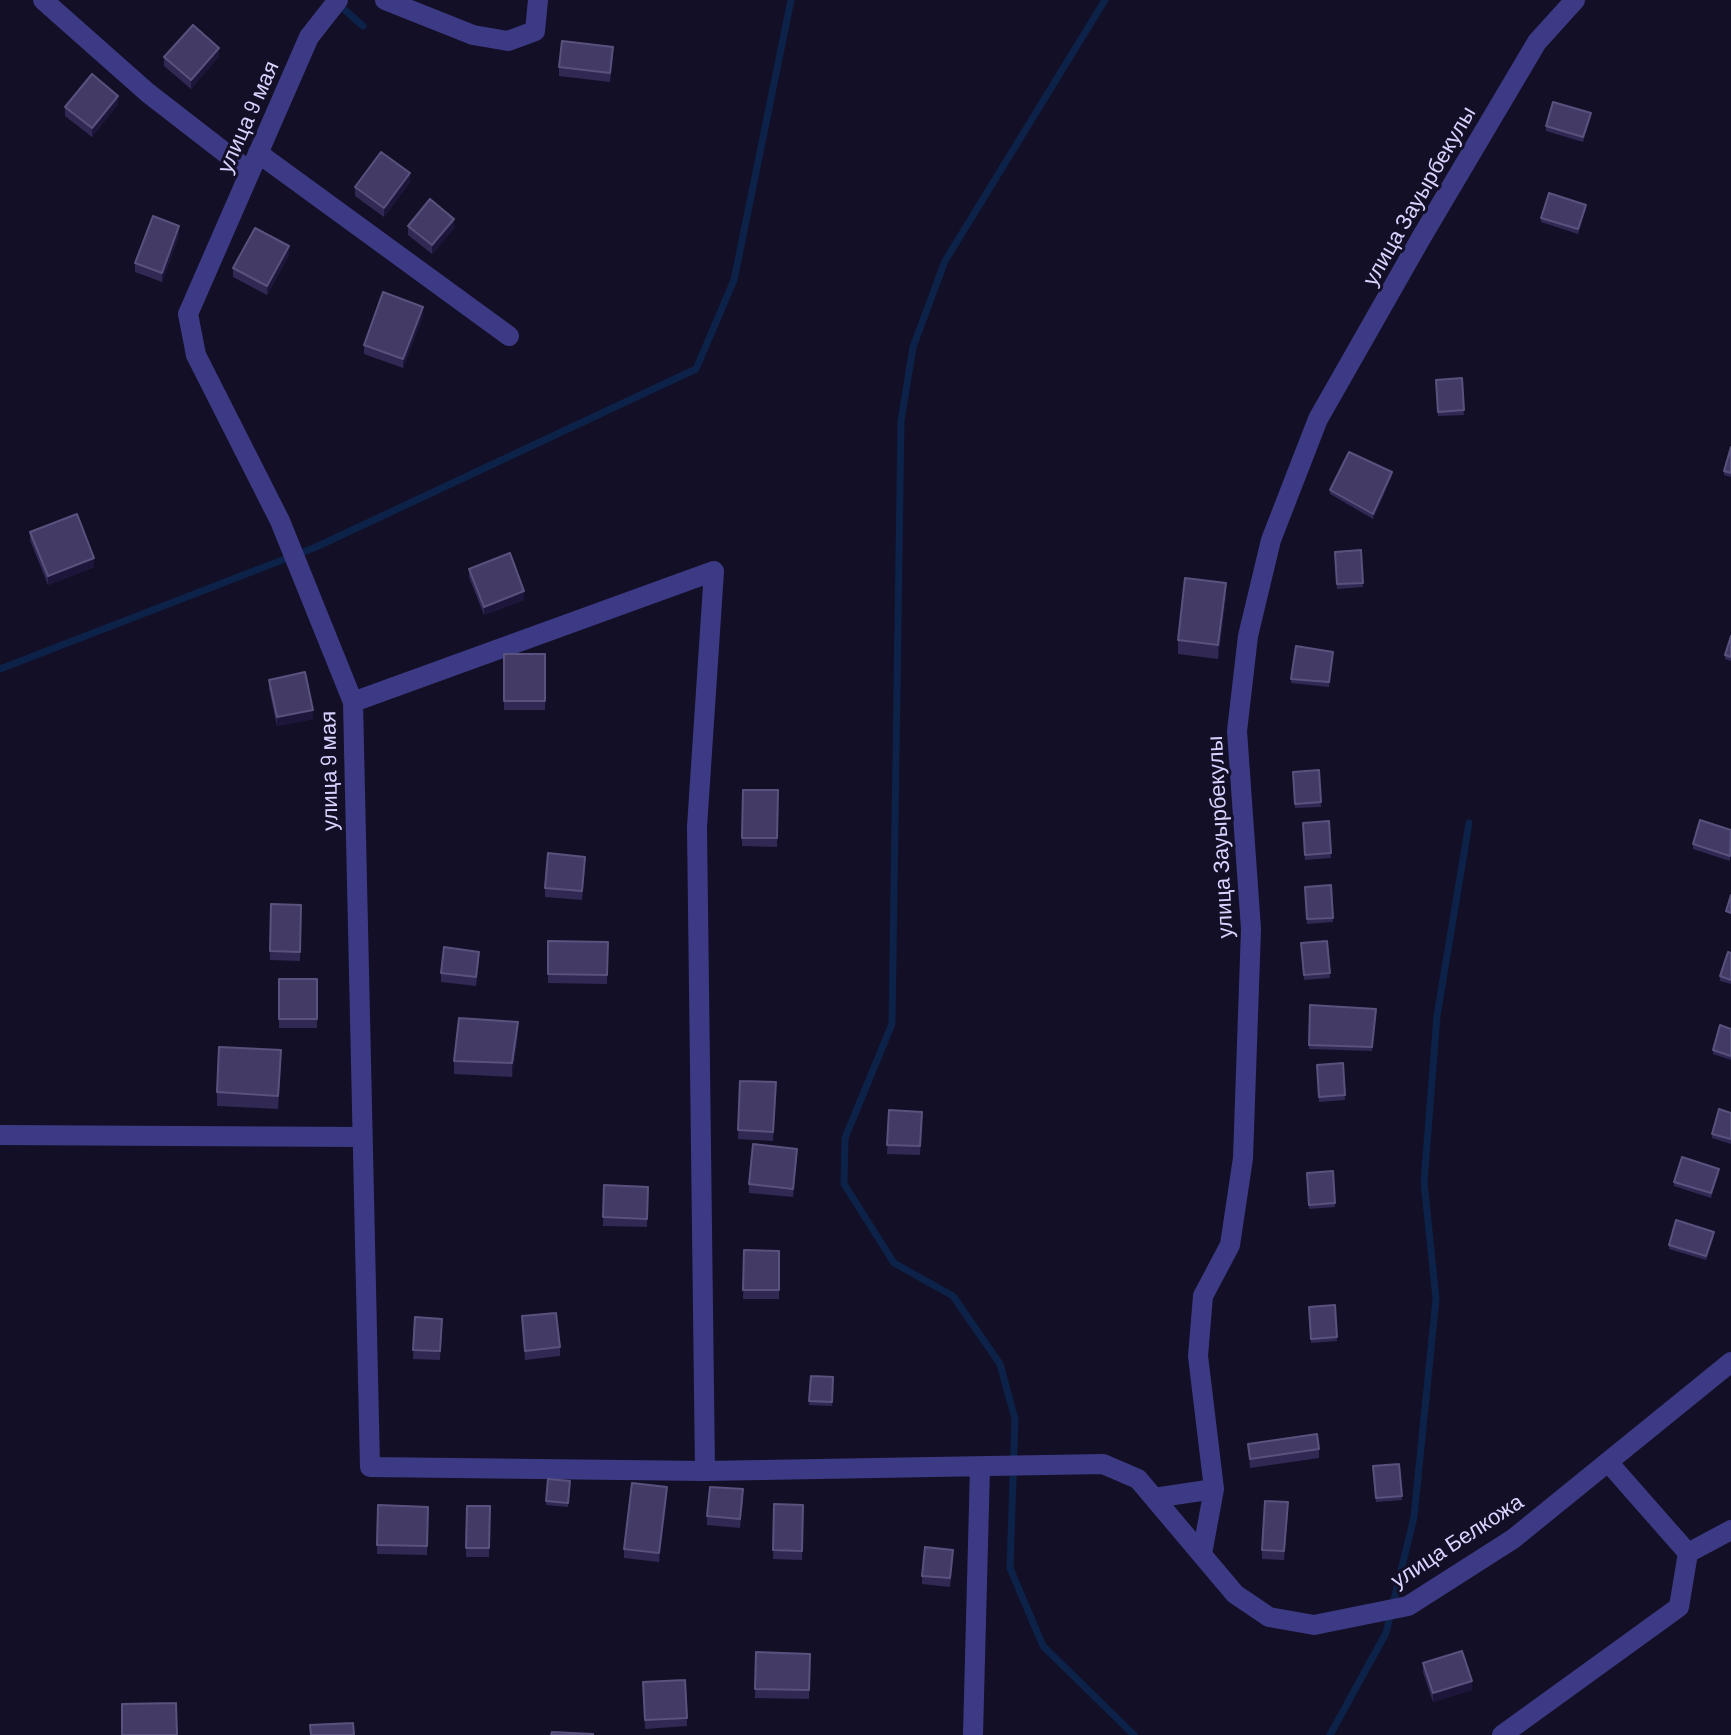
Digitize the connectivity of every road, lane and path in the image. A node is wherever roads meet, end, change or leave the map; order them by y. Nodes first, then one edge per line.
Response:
1 (43, 0) edge
2 (338, 0) edge
3 (385, 0) edge
4 (538, 0) edge
5 (1575, 0) edge
6 (254, 162) junction
7 (509, 336) dead end
8 (353, 702) junction
9 (0, 1135) edge
10 (361, 1137) junction
11 (1731, 1362) edge
12 (1608, 1462) junction
13 (370, 1467) joint
14 (980, 1467) junction
15 (705, 1471) junction
16 (1214, 1489) junction
17 (1154, 1498) junction
18 (1731, 1530) edge
19 (1688, 1553) junction
20 (1202, 1554) junction
21 (973, 1735) edge
22 (1502, 1735) edge

1 - 6 street
2 - 6 street, улица 9 мая
3 - 4 street
5 - 16 street, улица Зауырбекулы
6 - 7 street
6 - 8 street, улица 9 мая
8 - 10 street, улица 9 мая
8 - 15 street
9 - 10 street
10 - 13 street, улица 9 мая
11 - 12 street, улица Белкожа
12 - 19 street
12 - 20 street, улица Белкожа
13 - 15 street, улица Белкожа
14 - 15 street, улица Белкожа
14 - 17 street, улица Белкожа
14 - 21 street
16 - 17 street
16 - 20 street, улица Зауырбекулы
17 - 20 street, улица Белкожа
18 - 19 street
19 - 22 street

